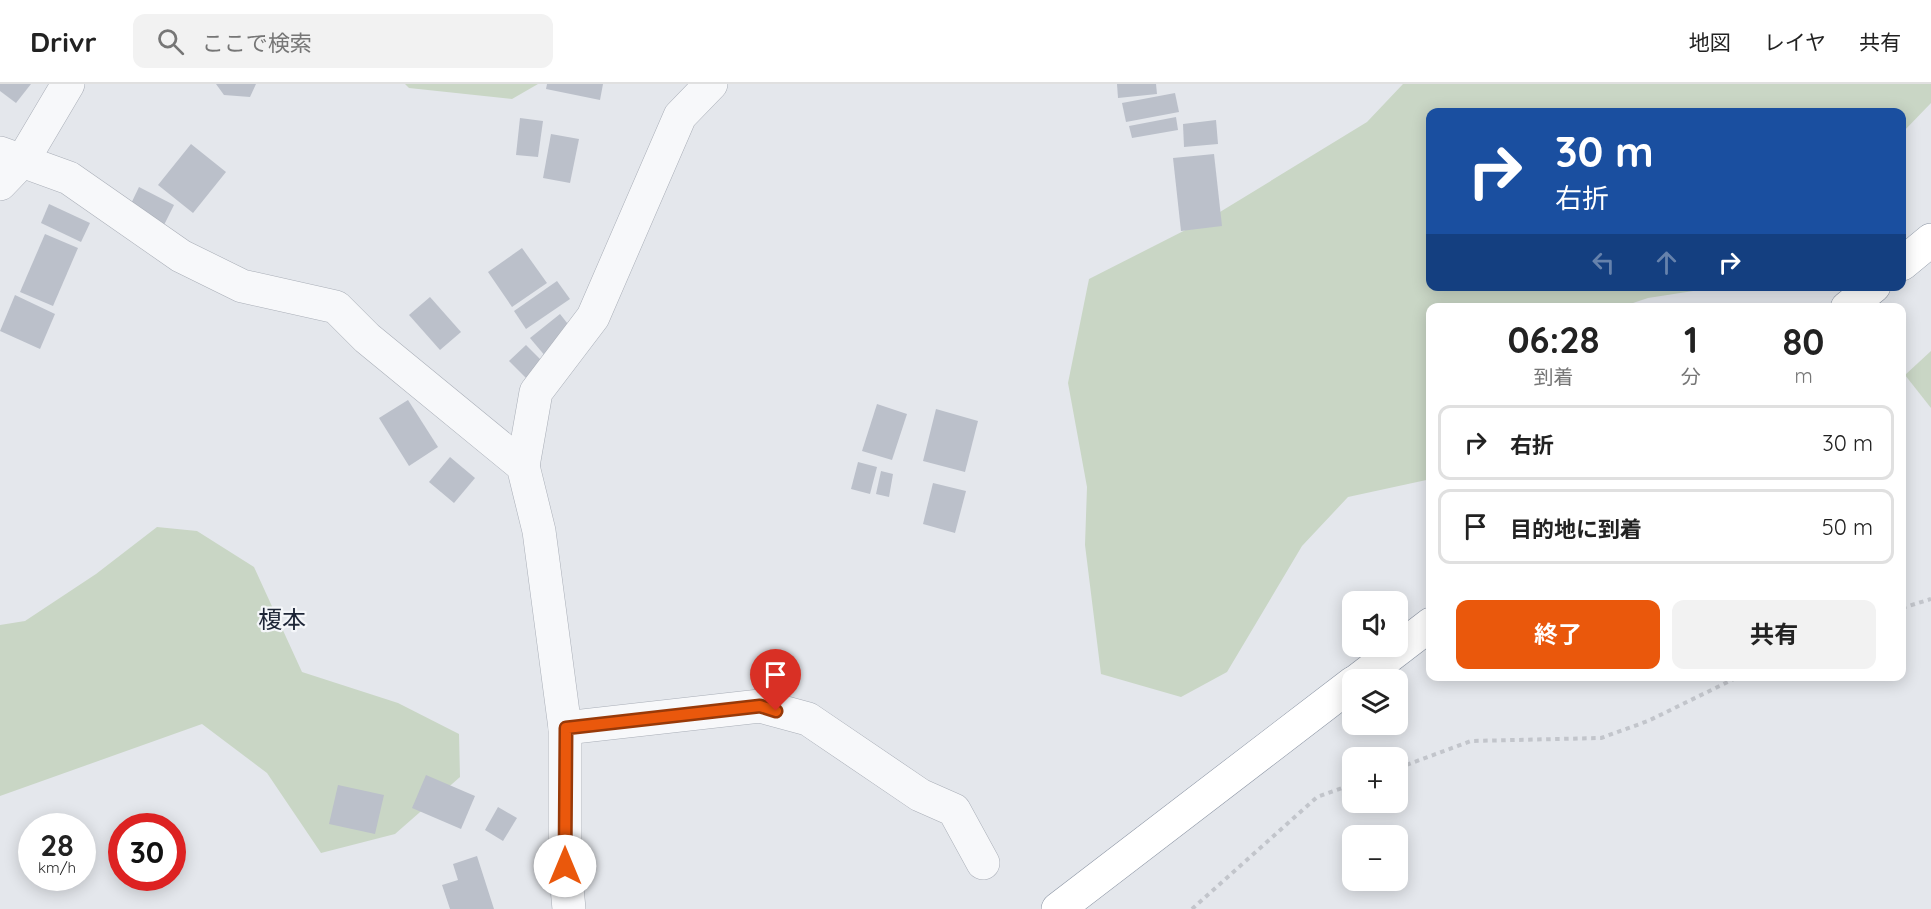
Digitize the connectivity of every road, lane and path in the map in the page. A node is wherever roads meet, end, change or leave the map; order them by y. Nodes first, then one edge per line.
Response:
1 (68, 84) edge
2 (711, 84) edge
3 (12, 157) edge
4 (0, 184) edge
5 (1931, 240) edge
6 (1906, 261) edge
7 (1868, 291) edge
8 (1853, 303) edge
9 (523, 465) junction
10 (1931, 599) edge
11 (1906, 607) edge
12 (1426, 628) edge
13 (1372, 669) edge
14 (1730, 681) edge
15 (1342, 691) edge
16 (566, 728) junction
17 (1408, 764) edge
18 (1342, 788) edge
19 (983, 863) dead end
20 (569, 909) edge
21 (1058, 909) edge
22 (1192, 909) edge

1 - 3 street
2 - 9 street
3 - 4 street
3 - 9 street
5 - 6 highway
7 - 8 highway
9 - 16 street
10 - 11 path
12 - 13 highway
14 - 17 path
15 - 21 highway
16 - 19 street
16 - 20 street
18 - 22 path

